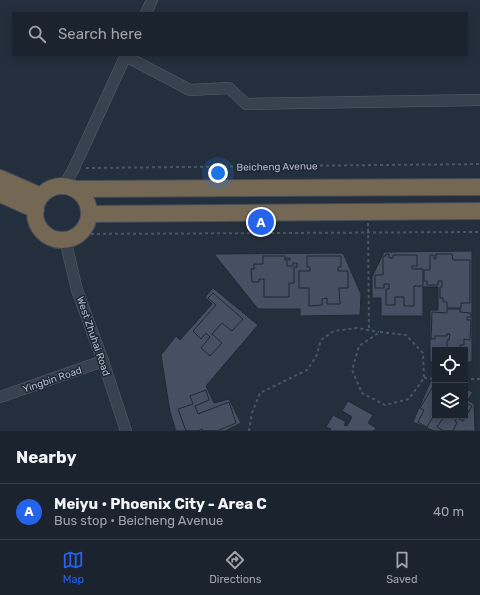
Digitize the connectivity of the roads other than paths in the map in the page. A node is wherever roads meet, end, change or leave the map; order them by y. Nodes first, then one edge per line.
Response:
1 (152, 0) edge
2 (146, 12) edge
3 (126, 56) edge
4 (480, 100) edge
5 (0, 178) edge
6 (70, 187) junction
7 (480, 187) edge
8 (0, 194) edge
9 (38, 203) junction
10 (480, 211) edge
11 (89, 214) junction
12 (72, 236) junction
13 (103, 361) junction
14 (0, 397) edge
15 (126, 431) edge

1 - 2 street
3 - 4 street
3 - 6 street
5 - 9 highway
6 - 7 highway
6 - 9 highway
6 - 11 highway
8 - 9 highway
9 - 12 highway
10 - 11 highway
11 - 12 highway
12 - 13 street, West Zhuhai Road
13 - 14 street, Yingbin Road
13 - 15 street, West Zhuhai Road

